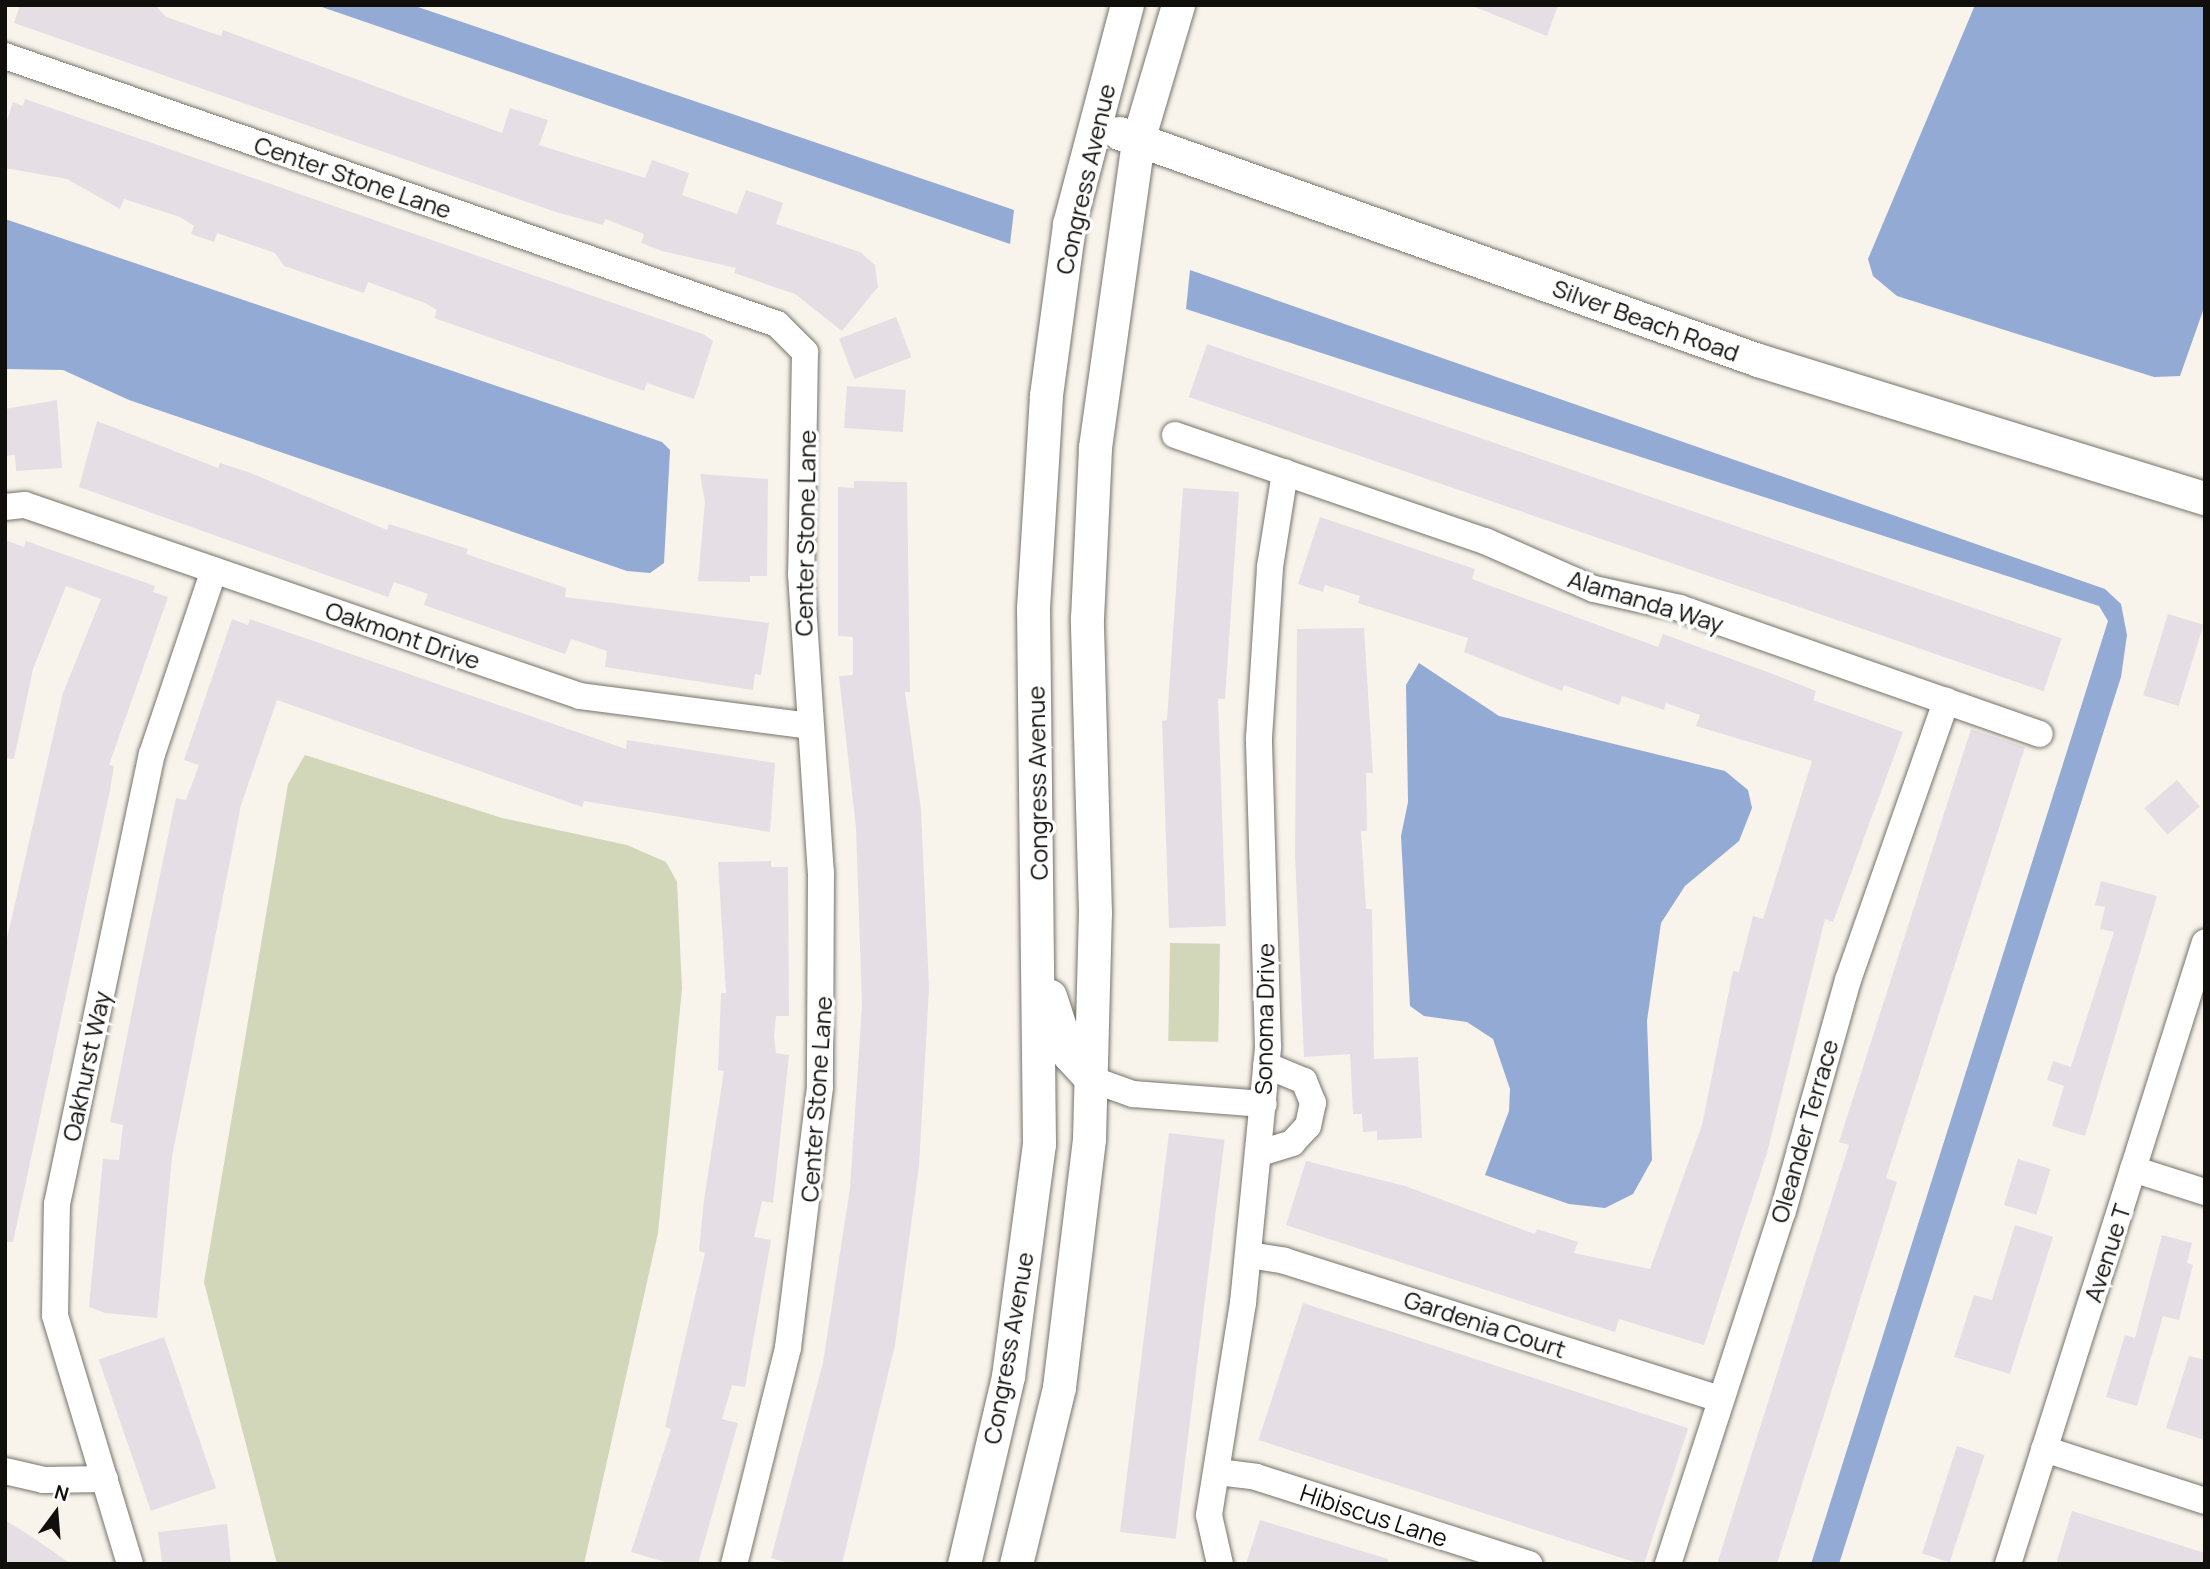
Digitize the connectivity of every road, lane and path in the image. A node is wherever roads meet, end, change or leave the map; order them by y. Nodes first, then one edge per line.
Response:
1 (1127, 5) edge
2 (1178, 5) edge
3 (5, 56) edge
4 (1094, 124) junction
5 (1138, 139) junction
6 (1175, 435) dead end
7 (1284, 471) junction
8 (2205, 498) edge
9 (5, 507) edge
10 (214, 570) junction
11 (1946, 701) junction
12 (810, 726) junction
13 (2040, 734) dead end
14 (2205, 942) edge
15 (1040, 960) junction
16 (1266, 1065) junction
17 (1091, 1079) junction
18 (1264, 1104) junction
19 (1261, 1153) junction
20 (2133, 1169) junction
21 (2205, 1192) edge
22 (1249, 1255) junction
23 (1720, 1399) junction
24 (2044, 1449) junction
25 (5, 1471) edge
26 (1218, 1472) junction
27 (105, 1479) junction
28 (2205, 1501) edge
29 (130, 1564) edge
30 (734, 1564) edge
31 (964, 1564) edge
32 (1016, 1564) edge
33 (1220, 1564) edge
34 (1529, 1564) edge
35 (1668, 1564) edge
36 (2008, 1564) edge

1 - 4 street, Congress Avenue
2 - 5 street, Congress Avenue
3 - 12 street, Center Stone Lane
4 - 5 street, Silver Beach Road
4 - 15 street, Congress Avenue
5 - 8 street, Silver Beach Road
5 - 17 street, Congress Avenue
6 - 7 street, Alamanda Way
7 - 11 street, Alamanda Way
7 - 16 street, Sonoma Drive
9 - 10 street, Oakmont Drive
10 - 12 street, Oakmont Drive
10 - 27 street, Oakhurst Way
11 - 13 street, Alamanda Way
11 - 23 street, Oleander Terrace
12 - 30 street, Center Stone Lane
14 - 20 street, Avenue T
15 - 17 street
15 - 31 street, Congress Avenue
16 - 18 street, Sonoma Drive
16 - 19 street
17 - 18 street
17 - 32 street, Congress Avenue
18 - 19 street, Sonoma Drive
19 - 22 street, Sonoma Drive
20 - 21 street
20 - 24 street, Avenue T
22 - 23 street, Gardenia Court
22 - 26 street, Sonoma Drive
23 - 35 street, Oleander Terrace
24 - 28 street
24 - 36 street, Avenue T
25 - 27 street
26 - 33 street, Sonoma Drive
26 - 34 street, Hibiscus Lane
27 - 29 street, Oakhurst Way

